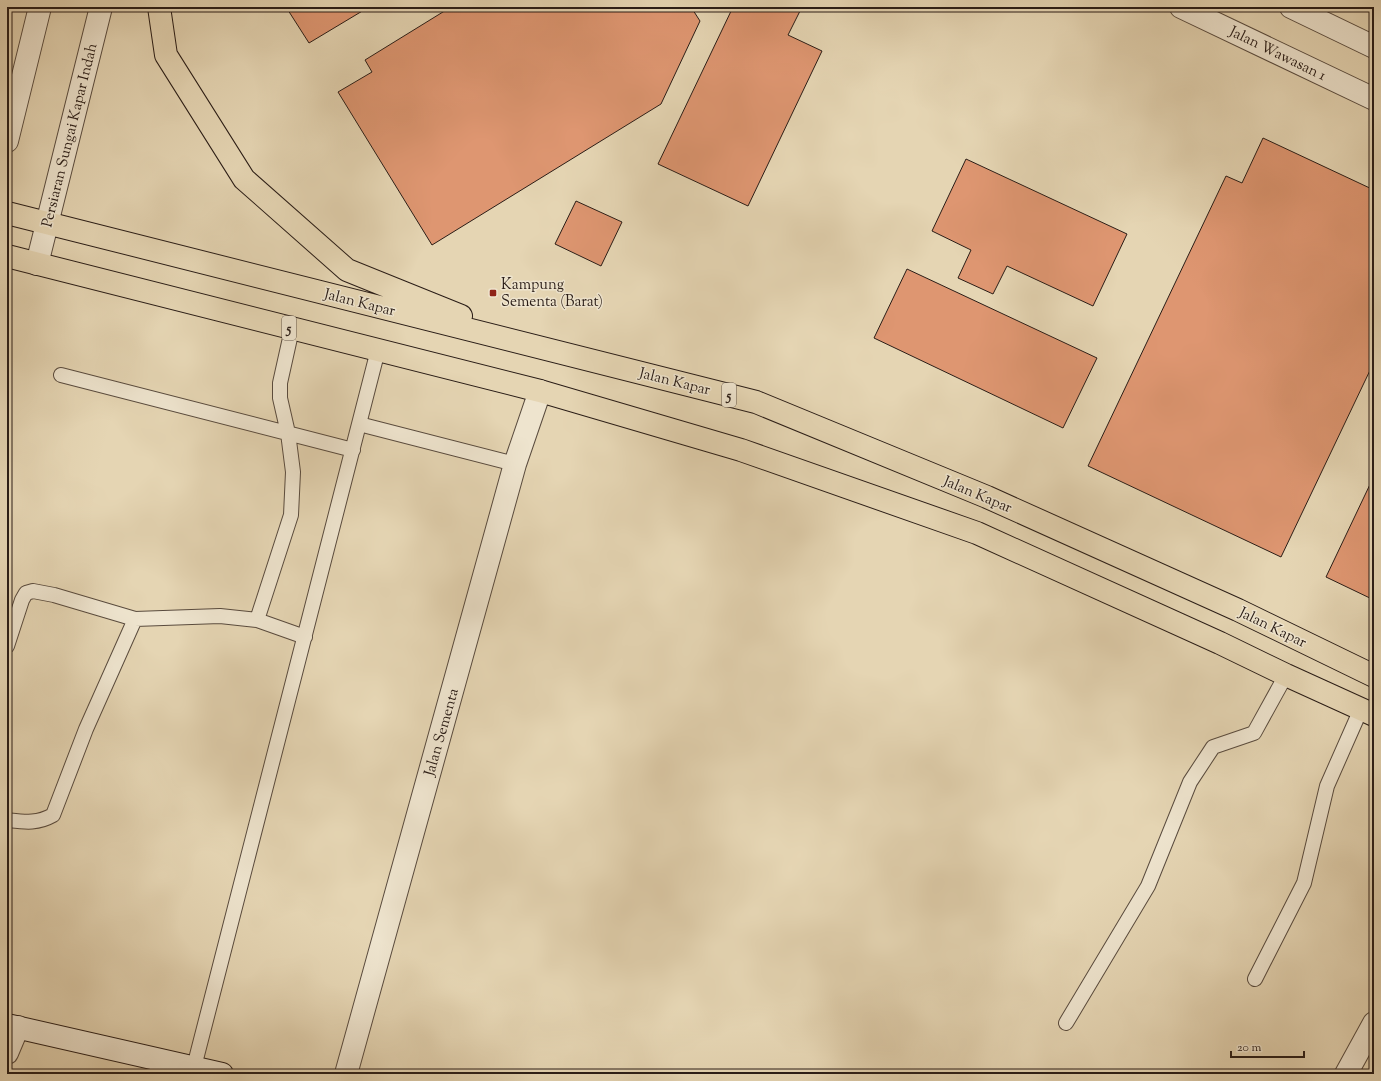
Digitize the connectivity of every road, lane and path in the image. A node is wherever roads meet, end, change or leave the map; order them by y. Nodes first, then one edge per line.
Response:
1 (40, 7) edge
2 (101, 7) edge
3 (159, 7) edge
4 (1181, 7) edge
5 (1291, 7) edge
6 (1374, 47) edge
7 (1374, 99) edge
8 (7, 141) edge
9 (7, 213) edge
10 (47, 224) junction
11 (7, 256) edge
12 (37, 264) junction
13 (292, 328) junction
14 (534, 346) junction
15 (378, 350) junction
16 (61, 375) dead end
17 (540, 392) junction
18 (359, 424) junction
19 (288, 433) junction
20 (352, 450) junction
21 (515, 464) junction
22 (136, 619) junction
23 (257, 620) junction
24 (305, 637) junction
25 (7, 646) edge
26 (1286, 675) junction
27 (1374, 676) edge
28 (1367, 712) edge
29 (7, 820) edge
30 (1255, 979) dead end
31 (1374, 1023) edge
32 (1066, 1024) dead end
33 (13, 1026) edge
34 (7, 1052) edge
35 (194, 1068) junction
36 (222, 1074) edge
37 (346, 1074) edge
38 (1346, 1074) edge

1 - 8 street
2 - 10 street, Persiaran Sungai Kapar Indah
3 - 14 highway
4 - 7 street, Jalan Wawasan 1
5 - 6 street
9 - 10 highway, Jalan Kapar / 5
10 - 12 street, Persiaran Sungai Kapar Indah
10 - 14 highway, Jalan Kapar / 5
11 - 12 highway, 5
12 - 13 highway, 5
13 - 15 highway, 5
13 - 19 lane
14 - 27 highway, Jalan Kapar / 5
15 - 17 highway, 5
15 - 18 lane
16 - 19 lane
17 - 21 street, Jalan Sementa
17 - 26 highway, 5
18 - 20 lane
18 - 21 lane
19 - 20 lane
19 - 23 lane
20 - 24 lane
21 - 37 street, Jalan Sementa
22 - 23 lane
22 - 25 lane
22 - 29 lane
23 - 24 lane
24 - 35 lane
26 - 28 highway, 5
26 - 32 lane
28 - 30 lane
31 - 38 street
33 - 34 street
33 - 35 street
35 - 36 street

